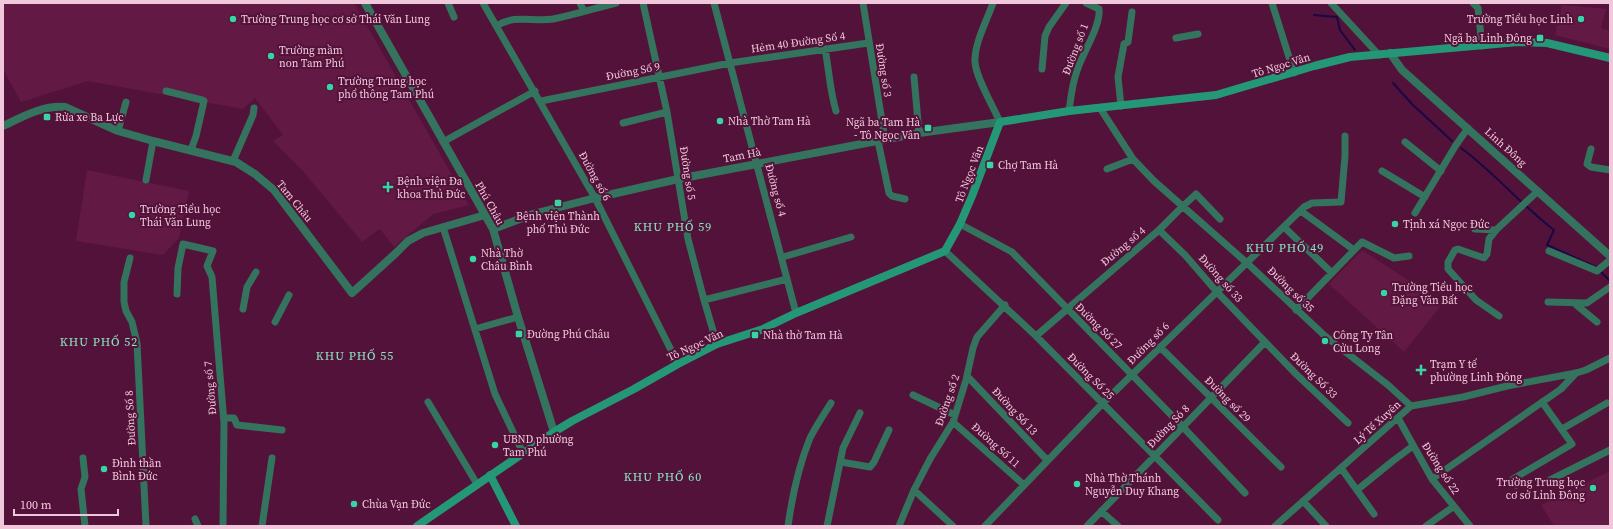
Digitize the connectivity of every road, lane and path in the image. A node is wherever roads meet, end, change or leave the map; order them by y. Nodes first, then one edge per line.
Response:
1 (365, 3) edge
2 (448, 3) edge
3 (484, 3) edge
4 (580, 3) edge
5 (616, 3) edge
6 (643, 3) edge
7 (714, 3) edge
8 (863, 3) edge
9 (993, 3) edge
10 (1066, 3) edge
11 (1086, 3) edge
12 (1272, 3) edge
13 (1331, 3) edge
14 (1474, 3) edge
15 (584, 11) junction
16 (1132, 12) dead end
17 (454, 17) dead end
18 (496, 26) junction
19 (1198, 34) dead end
20 (1176, 38) dead end
21 (868, 43) junction
22 (1482, 46) junction
23 (824, 49) junction
24 (1390, 54) junction
25 (1379, 55) junction
26 (1610, 58) edge
27 (730, 63) junction
28 (1042, 69) dead end
29 (1294, 73) junction
30 (660, 77) junction
31 (914, 77) dead end
32 (535, 91) junction
33 (166, 92) dead end
34 (541, 101) junction
35 (126, 102) dead end
36 (1121, 106) junction
37 (254, 108) dead end
38 (1100, 108) junction
39 (836, 111) dead end
40 (1069, 111) junction
41 (667, 112) junction
42 (1000, 122) junction
43 (623, 123) dead end
44 (3, 126) edge
45 (1468, 128) junction
46 (118, 131) junction
47 (919, 133) junction
48 (1345, 136) dead end
49 (881, 140) junction
50 (153, 142) junction
51 (443, 142) junction
52 (1405, 142) dead end
53 (1591, 149) dead end
54 (191, 150) junction
55 (1133, 159) junction
56 (233, 162) junction
57 (757, 163) junction
58 (1107, 169) dead end
59 (1610, 170) edge
60 (1382, 171) dead end
61 (1441, 171) junction
62 (678, 179) junction
63 (146, 180) dead end
64 (1538, 191) junction
65 (1425, 197) junction
66 (595, 198) junction
67 (905, 199) dead end
68 (1182, 206) junction
69 (1301, 210) junction
70 (1416, 213) dead end
71 (485, 215) junction
72 (1220, 219) dead end
73 (960, 224) junction
74 (443, 227) junction
75 (1284, 228) junction
76 (493, 229) junction
77 (1475, 229) dead end
78 (1159, 230) junction
79 (1496, 230) junction
80 (851, 237) dead end
81 (1354, 250) junction
82 (945, 251) junction
83 (1549, 251) dead end
84 (1409, 256) dead end
85 (1610, 256) edge
86 (783, 257) junction
87 (130, 258) dead end
88 (1610, 260) edge
89 (1247, 263) junction
90 (256, 272) dead end
91 (1332, 273) junction
92 (788, 279) junction
93 (1610, 287) edge
94 (1217, 292) junction
95 (177, 294) dead end
96 (289, 295) dead end
97 (704, 300) junction
98 (1548, 302) dead end
99 (1574, 303) junction
100 (1004, 305) junction
101 (243, 309) dead end
102 (1067, 309) junction
103 (1296, 310) junction
104 (796, 313) junction
105 (1499, 316) dead end
106 (518, 318) junction
107 (275, 322) dead end
108 (1596, 322) dead end
109 (475, 329) junction
110 (1036, 336) junction
111 (1265, 342) junction
112 (717, 344) junction
113 (1160, 347) junction
114 (1610, 358) edge
115 (678, 364) junction
116 (1576, 373) junction
117 (1132, 375) junction
118 (967, 376) junction
119 (913, 396) dead end
120 (1211, 398) junction
121 (428, 402) dead end
122 (1542, 402) junction
123 (831, 403) dead end
124 (1607, 403) dead end
125 (1102, 404) junction
126 (1411, 406) junction
127 (860, 413) dead end
128 (224, 418) junction
129 (954, 418) junction
130 (1398, 418) junction
131 (1348, 423) dead end
132 (1183, 427) junction
133 (1562, 429) junction
134 (282, 430) dead end
135 (890, 430) dead end
136 (554, 432) junction
137 (1413, 446) junction
138 (1610, 450) edge
139 (523, 453) junction
140 (1155, 456) junction
141 (83, 458) dead end
142 (272, 458) dead end
143 (1047, 460) junction
144 (841, 462) junction
145 (1281, 467) dead end
146 (1341, 468) junction
147 (490, 475) junction
148 (1432, 479) junction
149 (1550, 480) dead end
150 (477, 484) junction
151 (1024, 485) junction
152 (1516, 485) dead end
153 (914, 490) junction
154 (1357, 490) junction
155 (1245, 493) dead end
156 (1303, 501) junction
157 (1453, 507) junction
158 (1101, 511) junction
159 (1374, 514) dead end
160 (195, 518) dead end
161 (1218, 520) dead end
162 (85, 526) edge
163 (146, 526) edge
164 (198, 526) edge
165 (223, 526) edge
166 (262, 526) edge
167 (417, 526) edge
168 (516, 526) edge
169 (788, 526) edge
170 (827, 526) edge
171 (899, 526) edge
172 (953, 526) edge
173 (985, 526) edge
174 (1087, 526) edge
175 (1118, 526) edge
176 (1275, 526) edge
177 (1326, 526) edge
178 (1426, 526) edge
179 (1470, 526) edge

1 - 51 street, Phú Châu
2 - 17 street
3 - 18 street, Đường số 6
4 - 15 street
5 - 15 street
6 - 30 street, Đường số 5
7 - 27 street, Đường số 4
8 - 21 street, Đường số 3
9 - 42 street
10 - 28 street
11 - 40 street, Đường số 1
12 - 29 street
13 - 25 street
14 - 22 street
15 - 18 street
16 - 36 street
18 - 32 street, Đường số 6
19 - 20 street
21 - 23 street, Hẻm 40 Đường Số 4
21 - 49 street, Đường số 3
22 - 24 main road, Tô Ngọc Vân
22 - 26 main road, Tô Ngọc Vân
23 - 27 street, Hẻm 40 Đường Số 4
23 - 39 street
24 - 25 main road, Tô Ngọc Vân
24 - 45 street, Linh Đông
25 - 29 main road, Tô Ngọc Vân
27 - 30 street, Đường Số 9
27 - 57 street, Đường số 4
29 - 36 main road, Tô Ngọc Vân
30 - 34 street, Đường Số 9
30 - 41 street, Đường số 5
31 - 47 street
32 - 34 street, Đường số 6
32 - 51 street
33 - 54 street
34 - 66 street, Đường số 6
35 - 46 street
36 - 38 main road, Tô Ngọc Vân
37 - 56 street
38 - 40 main road, Tô Ngọc Vân
38 - 55 street, Đường số 35
40 - 42 main road, Tô Ngọc Vân
41 - 43 street
41 - 62 street, Đường số 5
42 - 47 street, Tam Hà
42 - 73 main road, Tô Ngọc Vân
44 - 46 street, Tam Châu
45 - 61 street
45 - 64 street, Linh Đông
46 - 50 street, Tam Châu
47 - 49 street, Tam Hà
48 - 69 street, Đường số 6
49 - 57 street, Tam Hà
49 - 67 street, Đường số 3
50 - 54 street, Tam Châu
50 - 63 street
51 - 71 street, Phú Châu
52 - 61 street
53 - 59 street
54 - 56 street, Tam Châu
55 - 58 street
55 - 68 street, Đường số 35
56 - 74 street, Tam Châu
57 - 62 street, Tam Hà
57 - 86 street, Đường số 4
60 - 65 street
61 - 65 street
62 - 66 street, Tam Hà
62 - 97 street, Đường số 5
64 - 79 street
64 - 85 street, Linh Đông
65 - 70 street
66 - 76 street, Tam Hà
66 - 115 street, Đường số 6
68 - 72 street, Đường số 4
68 - 78 street, Đường số 4
68 - 89 street, Đường số 35
69 - 75 street, Đường số 6
69 - 81 street
71 - 74 street, Tam Châu
71 - 76 street, Phú Châu
73 - 82 main road, Tô Ngọc Vân
73 - 102 street, Đường Số 27
74 - 109 street
75 - 89 street, Đường số 6
75 - 91 street
76 - 106 street, Phú Châu
77 - 79 street
78 - 94 street, Đường số 33
78 - 102 street, Đường số 4
79 - 105 street
80 - 86 street
81 - 84 street
81 - 91 street
82 - 100 street, Đường Số 25
82 - 104 main road, Tô Ngọc Vân
83 - 88 street
86 - 92 street, Đường số 4
87 - 163 street, Đường Số 8
89 - 94 street, Đường số 6
89 - 103 street, Đường số 35
90 - 101 street
91 - 103 street
92 - 97 street
92 - 104 street, Đường số 4
93 - 99 street
94 - 111 street, Đường số 33
94 - 113 street, Đường số 6
95 - 128 street, Đường số 7
96 - 107 street
97 - 112 street, Đường số 5
98 - 99 street
99 - 108 street
100 - 110 street, Đường Số 25
100 - 118 street, Đường số 2
102 - 110 street, Đường số 4
102 - 117 street, Đường Số 27
103 - 126 street, Đường số 35
104 - 112 main road, Tô Ngọc Vân
106 - 109 street
106 - 136 street, Phú Châu
109 - 139 street
110 - 125 street, Đường Số 25
111 - 120 street, Đường Só 8
111 - 131 street, Đường Số 33
112 - 115 main road, Tô Ngọc Vân
113 - 117 street, Đường số 6
113 - 120 street, Đường số 29
114 - 116 street, Lý Tế Xuyên
115 - 136 main road, Tô Ngọc Vân
116 - 122 street
116 - 126 street, Lý Tế Xuyên
117 - 125 street, Đường số 6
117 - 132 street, Đường Số 27
118 - 129 street, Đường số 2
118 - 143 street, Đường Số 13
119 - 129 street, Đường Số 11
120 - 132 street, Đường Só 8
120 - 145 street, Đường số 29
121 - 150 street
122 - 133 street
122 - 148 street
123 - 169 street
124 - 133 street
125 - 140 street, Đường Số 25
125 - 143 street, Đường số 6
126 - 130 street, Lý Tế Xuyên
127 - 144 street
128 - 134 street
128 - 165 street, Đường số 7
129 - 151 street, Đường Số 11
129 - 153 street, Đường số 2
130 - 137 street, Đường số 22
130 - 146 street, Lý Tế Xuyên
132 - 140 street, Đường Só 8
132 - 155 street, Đường Số 27
133 - 152 street
135 - 144 street
136 - 139 main road, Tô Ngọc Vân
137 - 148 street, Đường số 22
137 - 154 street
138 - 149 street
139 - 147 main road, Tô Ngọc Vân
140 - 158 street, Đường Só 8
140 - 161 street, Đường Số 25
141 - 162 street
142 - 166 street
143 - 151 street, Đường số 6
144 - 170 street
146 - 154 street
146 - 156 street, Lý Tế Xuyên
147 - 150 main road, Tô Ngọc Vân
147 - 168 main road
148 - 157 street, Đường số 22
150 - 167 main road, Tô Ngọc Vân
151 - 173 street, Đường số 6
153 - 171 street, Đường số 2
153 - 172 street
154 - 159 street
156 - 176 street, Lý Tế Xuyên
156 - 177 street
157 - 178 street
157 - 179 street, Đường số 22
158 - 174 street, Đường Só 8
158 - 175 street
160 - 164 street

